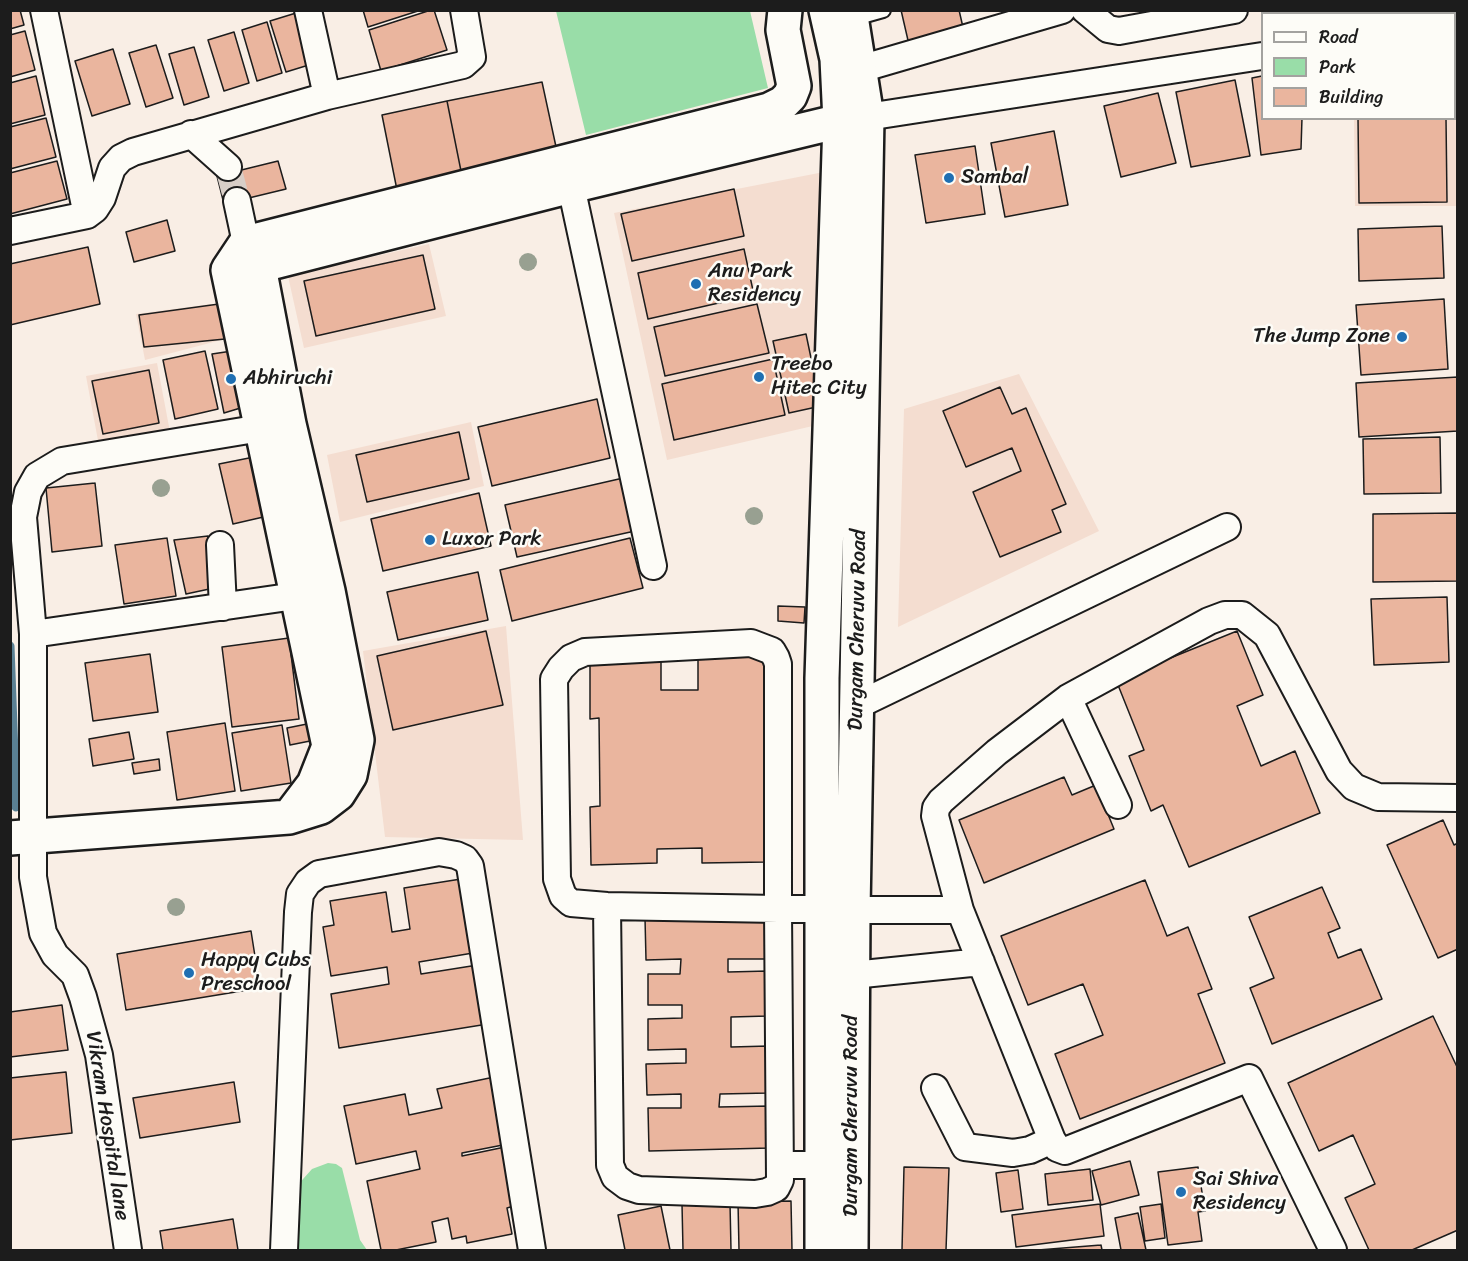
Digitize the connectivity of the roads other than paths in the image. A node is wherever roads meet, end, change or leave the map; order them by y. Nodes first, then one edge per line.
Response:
1 (44, 10) edge
2 (308, 10) edge
3 (464, 10) edge
4 (785, 10) edge
5 (883, 10) edge
6 (1062, 10) edge
7 (1085, 10) edge
8 (1234, 10) edge
9 (842, 13) edge
10 (1261, 56) edge
11 (327, 96) junction
12 (854, 101) junction
13 (237, 122) junction
14 (191, 134) junction
15 (571, 186) junction
16 (237, 201) tunnel mouth
17 (87, 215) junction
18 (10, 231) edge
19 (246, 243) junction
20 (260, 272) junction
21 (261, 428) junction
22 (1227, 527) dead end
23 (220, 545) dead end
24 (653, 566) dead end
25 (313, 594) junction
26 (223, 607) junction
27 (33, 634) junction
28 (1068, 698) junction
29 (856, 721) junction
30 (822, 736) junction
31 (1458, 798) edge
32 (1118, 805) dead end
33 (21, 837) edge
34 (607, 906) junction
35 (778, 909) junction
36 (821, 909) junction
37 (853, 910) junction
38 (960, 910) junction
39 (981, 962) junction
40 (853, 975) junction
41 (935, 1088) dead end
42 (1052, 1140) junction
43 (823, 1165) junction
44 (780, 1166) junction
45 (128, 1251) edge
46 (284, 1251) edge
47 (532, 1251) edge
48 (822, 1251) edge
49 (851, 1251) edge
50 (1334, 1251) edge

1 - 17 street
2 - 11 street
3 - 11 street
4 - 19 street
5 - 9 lane
6 - 12 street
7 - 8 street
9 - 12 street, Durgam Cheruvu Road
10 - 12 street
11 - 13 street
12 - 15 street
12 - 29 street, Durgam Cheruvu Road
12 - 30 street, Durgam Cheruvu Road
13 - 14 street
13 - 14 street
14 - 17 street
15 - 20 street
15 - 24 street
16 - 19 street
17 - 18 street
19 - 20 street
19 - 21 street
20 - 25 street
21 - 25 street
21 - 27 street, Vikram Hospital lane
22 - 29 street
23 - 26 street
25 - 26 street
25 - 33 street
26 - 27 street
27 - 33 street, Vikram Hospital lane
28 - 31 street
28 - 32 street
28 - 38 street
29 - 30 street
29 - 37 street, Durgam Cheruvu Road
30 - 36 street, Durgam Cheruvu Road
33 - 45 street, Vikram Hospital lane
34 - 35 street
34 - 35 street
34 - 44 street
35 - 36 street
35 - 44 street
36 - 43 street, Durgam Cheruvu Road
37 - 38 street
37 - 40 street, Durgam Cheruvu Road
38 - 39 street
39 - 40 street
39 - 42 street
40 - 49 street, Durgam Cheruvu Road
41 - 42 street
42 - 50 street
43 - 44 street
43 - 48 street, Durgam Cheruvu Road
46 - 47 street

